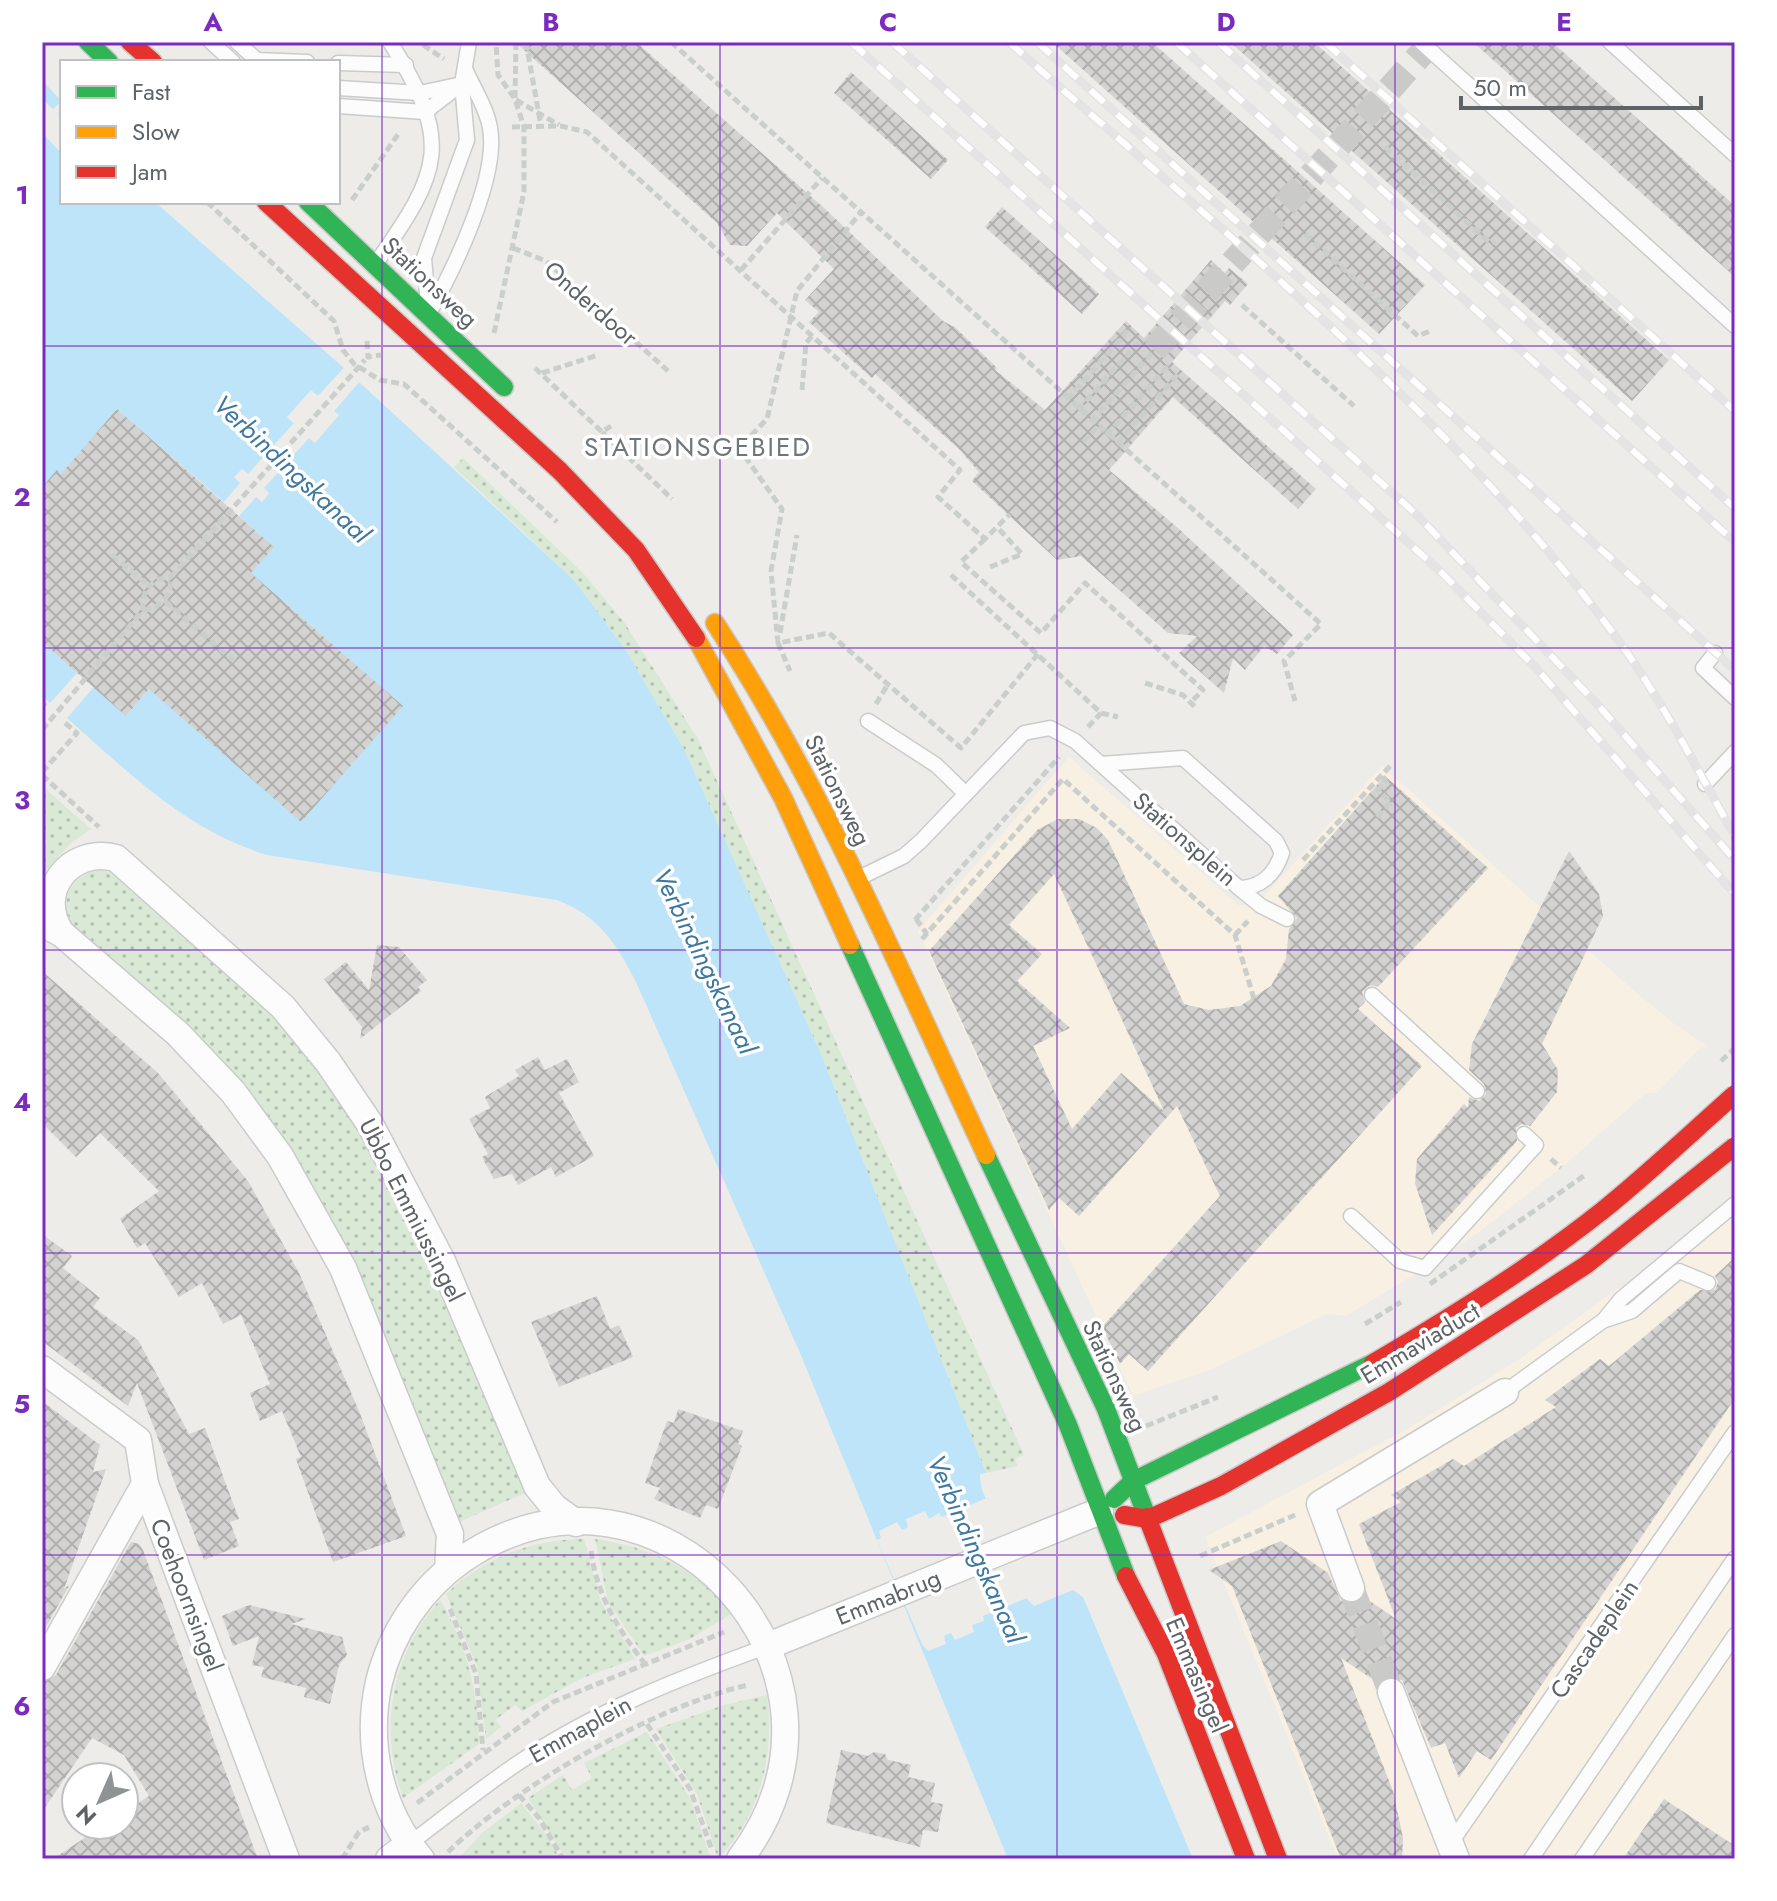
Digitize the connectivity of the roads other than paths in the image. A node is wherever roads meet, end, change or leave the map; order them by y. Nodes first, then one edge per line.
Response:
1 (88, 42) edge
2 (130, 42) edge
3 (211, 42) edge
4 (237, 42) edge
5 (390, 42) edge
6 (469, 42) edge
7 (1421, 42) edge
8 (1610, 42) edge
9 (107, 60) edge
10 (151, 60) edge
11 (231, 60) edge
12 (257, 60) edge
13 (340, 63) edge
14 (406, 65) junction
15 (464, 78) junction
16 (340, 88) edge
17 (420, 93) junction
18 (340, 106) edge
19 (425, 112) junction
20 (1735, 155) edge
21 (268, 204) edge
22 (310, 204) edge
23 (376, 263) junction
24 (380, 306) junction
25 (428, 313) junction
26 (1735, 326) edge
27 (521, 404) dead end
28 (635, 521) dead end
29 (651, 539) dead end
30 (708, 612) dead end
31 (1715, 653) dead end
32 (1735, 698) edge
33 (868, 721) dead end
34 (1735, 752) edge
35 (1101, 764) junction
36 (1705, 784) dead end
37 (966, 794) junction
38 (855, 880) junction
39 (1239, 888) junction
40 (827, 894) junction
41 (1287, 919) dead end
42 (52, 928) edge
43 (1372, 995) dead end
44 (1477, 1091) dead end
45 (1735, 1094) edge
46 (1524, 1134) dead end
47 (1735, 1146) edge
48 (1735, 1204) edge
49 (1351, 1216) dead end
50 (1708, 1283) dead end
51 (1604, 1320) junction
52 (42, 1369) edge
53 (1505, 1392) joint
54 (1735, 1432) edge
55 (1133, 1481) junction
56 (145, 1484) junction
57 (1100, 1511) junction
58 (1148, 1519) junction
59 (582, 1523) junction
60 (1735, 1558) edge
61 (440, 1578) junction
62 (1351, 1588) tunnel mouth
63 (1735, 1635) edge
64 (768, 1646) junction
65 (42, 1667) edge
66 (1391, 1692) tunnel mouth
67 (1453, 1851) edge
68 (406, 1854) edge
69 (286, 1859) edge
70 (740, 1859) edge
71 (1246, 1859) edge
72 (1278, 1859) edge
73 (1531, 1859) edge
74 (1582, 1859) edge

1 - 9 main road
2 - 10 main road
3 - 11 lane
4 - 12 lane
5 - 14 lane
6 - 15 lane
7 - 26 lane
8 - 20 lane
13 - 14 lane
14 - 17 lane
15 - 17 lane
15 - 19 lane
15 - 25 lane
15 - 25 lane
16 - 17 lane
17 - 19 lane
18 - 19 lane
19 - 23 lane
21 - 24 main road
22 - 23 main road, Stationsweg
23 - 24 lane
23 - 25 main road, Stationsweg
24 - 25 lane
24 - 40 main road
25 - 27 main road, Stationsweg
28 - 29 main road
30 - 38 main road, Stationsweg
31 - 32 lane
33 - 37 lane
34 - 36 lane
35 - 37 lane, Stationsplein
35 - 39 lane, Stationsplein
35 - 39 lane, Stationsplein
37 - 38 lane, Stationsplein
38 - 40 lane, Stationsplein
38 - 55 main road, Stationsweg
39 - 41 lane
40 - 57 main road
42 - 59 street, Ubbo Emmiussingel
42 - 61 street
43 - 44 lane
45 - 55 main road, Emmaviaduct, bridge
46 - 49 lane
47 - 58 main road, Emmaviaduct, bridge
48 - 51 lane
50 - 51 lane
51 - 53 lane
52 - 56 street, Coehoornsingel
53 - 62 street
54 - 67 lane, Cascadeplein
55 - 57 main road, Emmabrug
55 - 58 main road, Stationsweg
56 - 65 street
56 - 69 street, Coehoornsingel
57 - 58 main road
57 - 64 street, Emmabrug
57 - 71 main road, Emmasingel
58 - 72 main road, Emmasingel
59 - 61 street, Emmaplein
59 - 64 street, Emmaplein
60 - 73 lane
61 - 68 street, Emmaplein
63 - 74 lane
64 - 68 lane, Emmaplein
64 - 70 street, Emmaplein
66 - 67 street

